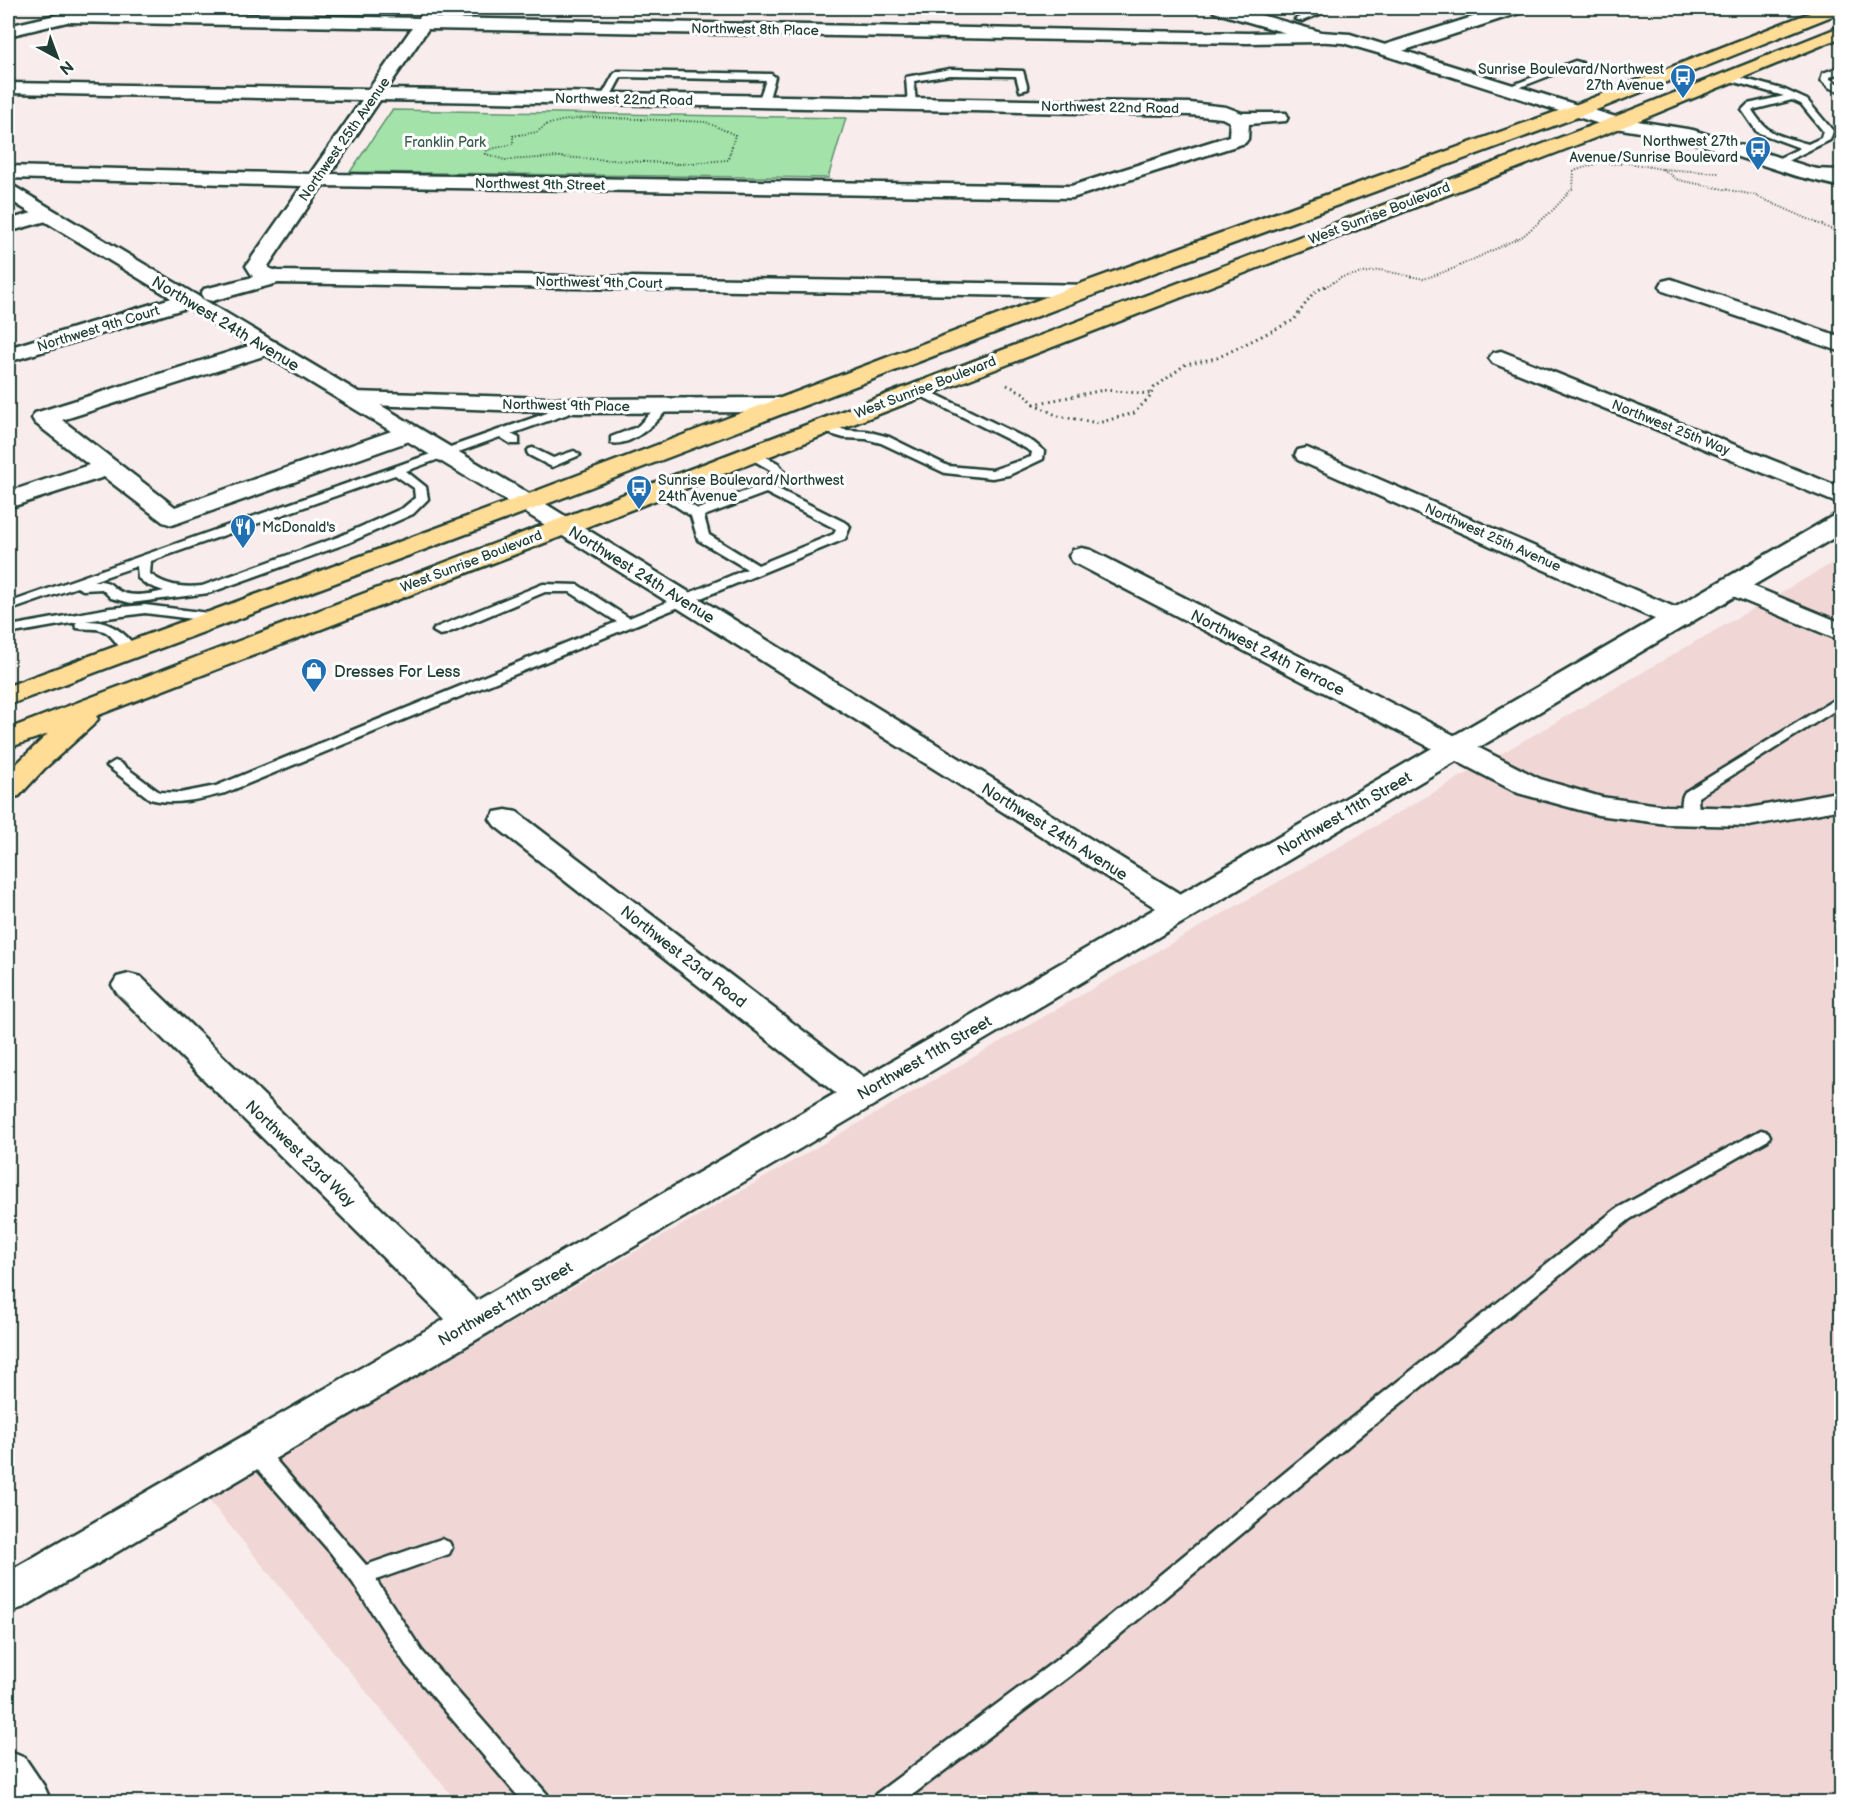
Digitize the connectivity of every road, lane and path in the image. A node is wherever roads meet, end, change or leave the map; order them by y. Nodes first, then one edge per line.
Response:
1 (108, 8) edge
2 (207, 8) edge
3 (435, 8) edge
4 (1220, 8) edge
5 (1325, 8) edge
6 (1516, 8) edge
7 (1836, 8) edge
8 (177, 12) edge
9 (1260, 14) edge
10 (66, 17) junction
11 (1299, 19) junction
12 (423, 25) junction
13 (8, 31) edge
14 (1842, 31) edge
15 (1227, 36) junction
16 (1320, 37) junction
17 (1344, 38) junction
18 (1387, 50) junction
19 (1578, 63) dead end
20 (1842, 69) edge
21 (1727, 77) junction
22 (8, 88) edge
23 (1510, 88) junction
24 (1842, 88) edge
25 (1023, 89) dead end
26 (374, 95) junction
27 (1792, 97) junction
28 (604, 99) junction
29 (763, 102) junction
30 (911, 104) junction
31 (1579, 110) junction
32 (1279, 117) dead end
33 (1240, 119) junction
34 (1616, 123) junction
35 (1758, 127) junction
36 (1813, 131) dead end
37 (1826, 131) junction
38 (1767, 134) junction
39 (1625, 146) dead end
40 (1810, 148) junction
41 (634, 160) joint
42 (1622, 162) junction
43 (1776, 163) junction
44 (1662, 169) junction
45 (8, 172) edge
46 (1803, 172) junction
47 (1729, 173) dead end
48 (1842, 173) edge
49 (315, 180) junction
50 (1842, 182) edge
51 (8, 191) edge
52 (1842, 200) edge
53 (46, 215) junction
54 (8, 225) edge
55 (1842, 234) edge
56 (264, 272) junction
57 (1671, 286) dead end
58 (941, 288) junction
59 (1085, 290) junction
60 (212, 294) joint
61 (188, 300) junction
62 (993, 325) junction
63 (1842, 345) edge
64 (268, 347) junction
65 (8, 355) edge
66 (1501, 358) dead end
67 (1003, 383) dead end
68 (919, 390) junction
69 (1151, 394) junction
70 (354, 399) junction
71 (1034, 404) junction
72 (665, 405) junction
73 (778, 405) junction
74 (578, 406) junction
75 (821, 427) junction
76 (409, 433) junction
77 (501, 433) junction
78 (615, 440) dead end
79 (515, 441) dead end
80 (533, 452) dead end
81 (442, 453) junction
82 (752, 454) junction
83 (574, 455) dead end
84 (1307, 455) dead end
85 (108, 468) junction
86 (397, 470) junction
87 (767, 488) junction
88 (657, 490) junction
89 (1842, 496) edge
90 (8, 500) edge
91 (527, 502) junction
92 (697, 514) junction
93 (1842, 522) edge
94 (564, 525) junction
95 (1082, 556) dead end
96 (145, 558) junction
97 (116, 568) junction
98 (757, 570) junction
99 (105, 585) junction
100 (1733, 586) junction
101 (61, 588) junction
102 (178, 592) junction
103 (684, 600) junction
104 (8, 607) edge
105 (216, 618) junction
106 (1678, 619) junction
107 (628, 623) junction
108 (9, 629) edge
109 (440, 631) dead end
110 (1842, 633) edge
111 (120, 654) junction
112 (8, 677) edge
113 (8, 696) edge
114 (1842, 699) edge
115 (103, 702) junction
116 (8, 739) edge
117 (1455, 748) junction
118 (115, 766) dead end
119 (8, 789) edge
120 (1842, 800) edge
121 (1691, 816) junction
122 (506, 819) dead end
123 (1180, 908) junction
124 (129, 985) dead end
125 (861, 1094) junction
126 (1761, 1136) dead end
127 (473, 1322) junction
128 (254, 1450) junction
129 (441, 1548) dead end
130 (361, 1576) junction
131 (8, 1594) edge
132 (8, 1773) edge
133 (27, 1803) edge
134 (538, 1803) edge
135 (885, 1803) edge

1 - 10 street
2 - 8 lane
3 - 12 street, Northwest 25th Avenue
4 - 9 street
5 - 11 lane
6 - 18 street
7 - 31 main road, West Sunrise Boulevard
8 - 10 street, Northwest 8th Place
8 - 12 street, Northwest 8th Place
9 - 11 street
9 - 15 street, Northwest 8th Place
9 - 16 street
10 - 13 street
11 - 17 street
12 - 15 street, Northwest 8th Place
12 - 26 street, Northwest 25th Avenue
14 - 21 main road, West Sunrise Boulevard
15 - 16 street, Northwest 8th Place
16 - 17 street
17 - 18 street
18 - 23 street
19 - 23 lane
20 - 24 lane
21 - 27 lane
21 - 34 main road, West Sunrise Boulevard
22 - 26 street, Northwest 22nd Road
23 - 31 street
25 - 30 lane
26 - 28 street, Northwest 22nd Road
26 - 49 street, Northwest 25th Avenue
27 - 35 lane
27 - 37 lane
28 - 29 street, Northwest 22nd Road
28 - 29 lane
29 - 30 street, Northwest 22nd Road
30 - 33 street, Northwest 22nd Road
31 - 34 street
31 - 59 main road, West Sunrise Boulevard
32 - 33 street, Northwest 22nd Road
33 - 49 street, Northwest 9th Street
34 - 43 street
34 - 52 street
34 - 68 main road, West Sunrise Boulevard
35 - 38 lane
35 - 38 lane
36 - 37 lane
37 - 40 lane
38 - 40 lane
39 - 42 path
40 - 43 lane
41 - 41 path
42 - 44 path
42 - 69 path
43 - 46 street
44 - 47 path
44 - 55 path
45 - 49 street, Northwest 9th Street
46 - 48 lane
46 - 50 street
49 - 56 street, Northwest 25th Avenue
51 - 53 street, Northwest 24th Avenue
53 - 54 street
53 - 61 street, Northwest 24th Avenue
56 - 58 street, Northwest 9th Court
56 - 60 street
57 - 63 street
58 - 59 street, Northwest 9th Court
58 - 62 street, Northwest 9th Court
59 - 62 main road, West Sunrise Boulevard
60 - 61 lane
61 - 64 street, Northwest 24th Avenue
61 - 65 street, Northwest 9th Court
62 - 73 main road, West Sunrise Boulevard
64 - 70 street, Northwest 24th Avenue
64 - 85 street
66 - 89 street, Northwest 25th Way
67 - 71 path
68 - 75 main road, West Sunrise Boulevard
68 - 75 lane
69 - 71 path
69 - 71 path
70 - 74 street, Northwest 9th Place
70 - 76 street, Northwest 24th Avenue
72 - 73 street, Northwest 9th Place
72 - 74 street, Northwest 9th Place
72 - 78 lane
73 - 91 main road, West Sunrise Boulevard
74 - 77 lane
75 - 82 main road, West Sunrise Boulevard
76 - 81 street, Northwest 24th Avenue
76 - 85 street
77 - 79 lane
77 - 81 lane
80 - 83 lane
81 - 86 lane
81 - 91 street, Northwest 24th Avenue
82 - 87 lane
82 - 88 main road, West Sunrise Boulevard
84 - 106 street, Northwest 25th Avenue
85 - 90 street
86 - 96 lane
86 - 102 lane
87 - 92 lane
87 - 98 lane
88 - 92 lane
88 - 94 main road, West Sunrise Boulevard
91 - 94 street, Northwest 24th Avenue
91 - 105 main road, West Sunrise Boulevard
92 - 98 lane
93 - 100 street, Northwest 11th Street
94 - 103 street, Northwest 24th Avenue
94 - 115 main road, West Sunrise Boulevard
95 - 117 street, Northwest 24th Terrace
96 - 97 lane
96 - 102 lane
97 - 99 lane
97 - 101 lane
98 - 103 lane
99 - 101 lane
99 - 102 lane
100 - 106 street, Northwest 11th Street
100 - 110 street
101 - 104 lane
103 - 107 lane
103 - 123 street, Northwest 24th Avenue
105 - 108 lane
105 - 111 main road, West Sunrise Boulevard
106 - 117 street, Northwest 11th Street
107 - 109 lane
107 - 118 lane
108 - 111 lane
111 - 112 main road
111 - 113 main road, West Sunrise Boulevard
114 - 121 lane
115 - 116 main road, West Sunrise Boulevard
115 - 119 main road
117 - 121 street, Northwest 24th Terrace
117 - 123 street, Northwest 11th Street
120 - 121 street, Northwest 24th Terrace
122 - 125 street, Northwest 23rd Road
123 - 125 street, Northwest 11th Street
124 - 127 street, Northwest 23rd Way
125 - 127 street, Northwest 11th Street
126 - 135 lane
127 - 128 street, Northwest 11th Street
128 - 130 lane
128 - 131 street, Northwest 11th Street
129 - 130 lane
130 - 134 lane
132 - 133 street

